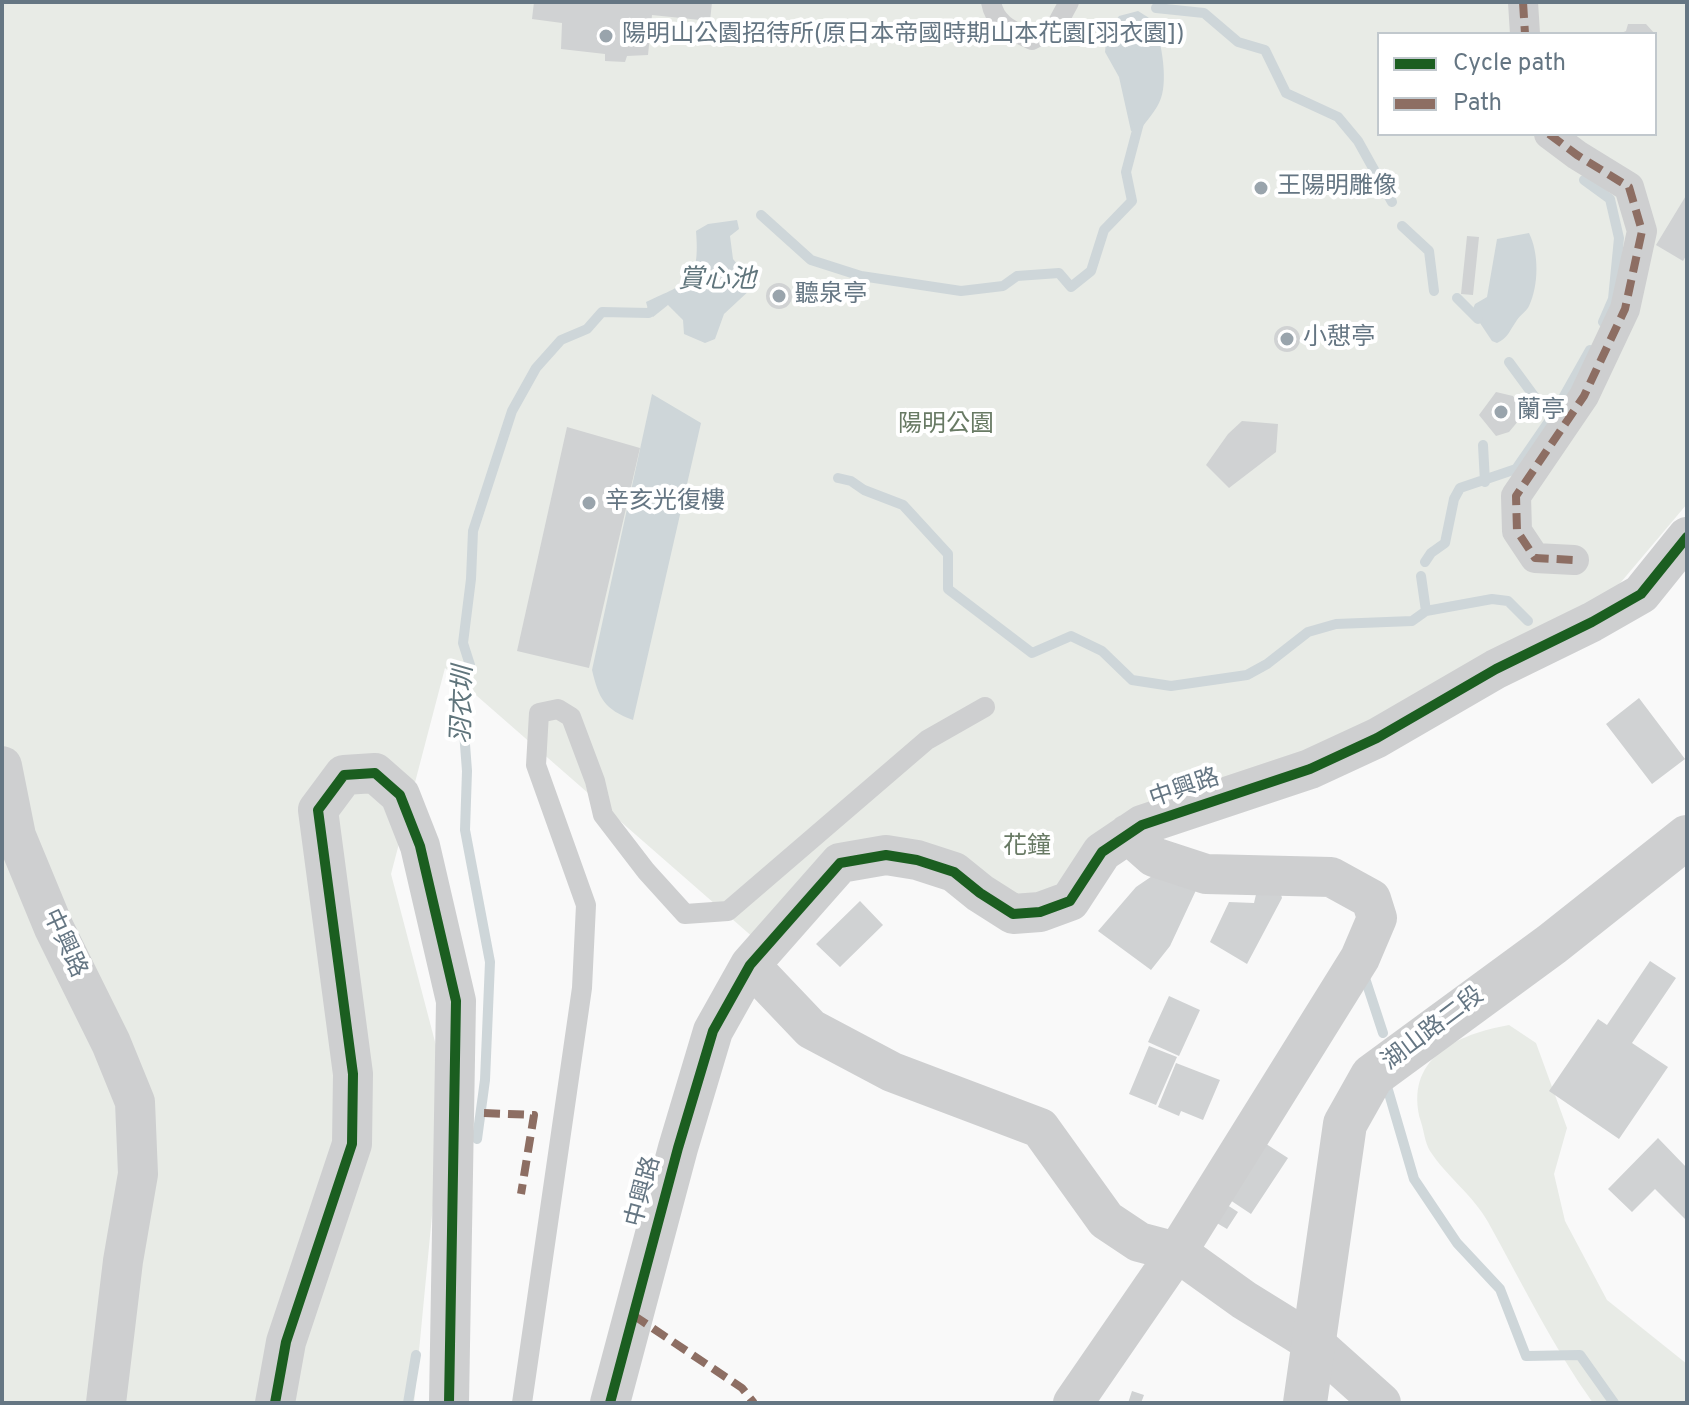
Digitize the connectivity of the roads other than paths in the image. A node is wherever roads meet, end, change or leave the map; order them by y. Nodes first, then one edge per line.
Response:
1 (991, 2) edge
2 (1069, 2) edge
3 (1523, 2) edge
4 (1525, 32) edge
5 (1552, 136) edge
6 (1687, 537) edge
7 (1574, 560) dead end
8 (985, 707) dead end
9 (2, 766) edge
10 (1128, 834) junction
11 (1687, 837) edge
12 (750, 965) junction
13 (1177, 1252) junction
14 (1315, 1344) junction
15 (106, 1403) edge
16 (275, 1403) edge
17 (449, 1403) edge
18 (522, 1403) edge
19 (610, 1403) edge
20 (1073, 1403) edge
21 (1305, 1403) edge
22 (1381, 1403) edge

1 - 2 lane
3 - 4 street
5 - 7 street
6 - 10 street, 中興路
8 - 18 lane
9 - 15 street, 中興路
10 - 12 street, 中興路
10 - 13 street
11 - 14 street, 湖山路二段
12 - 13 street
12 - 19 street, 中興路
13 - 14 street
13 - 20 street
14 - 21 street, 湖山路二段
14 - 22 street
16 - 17 street

